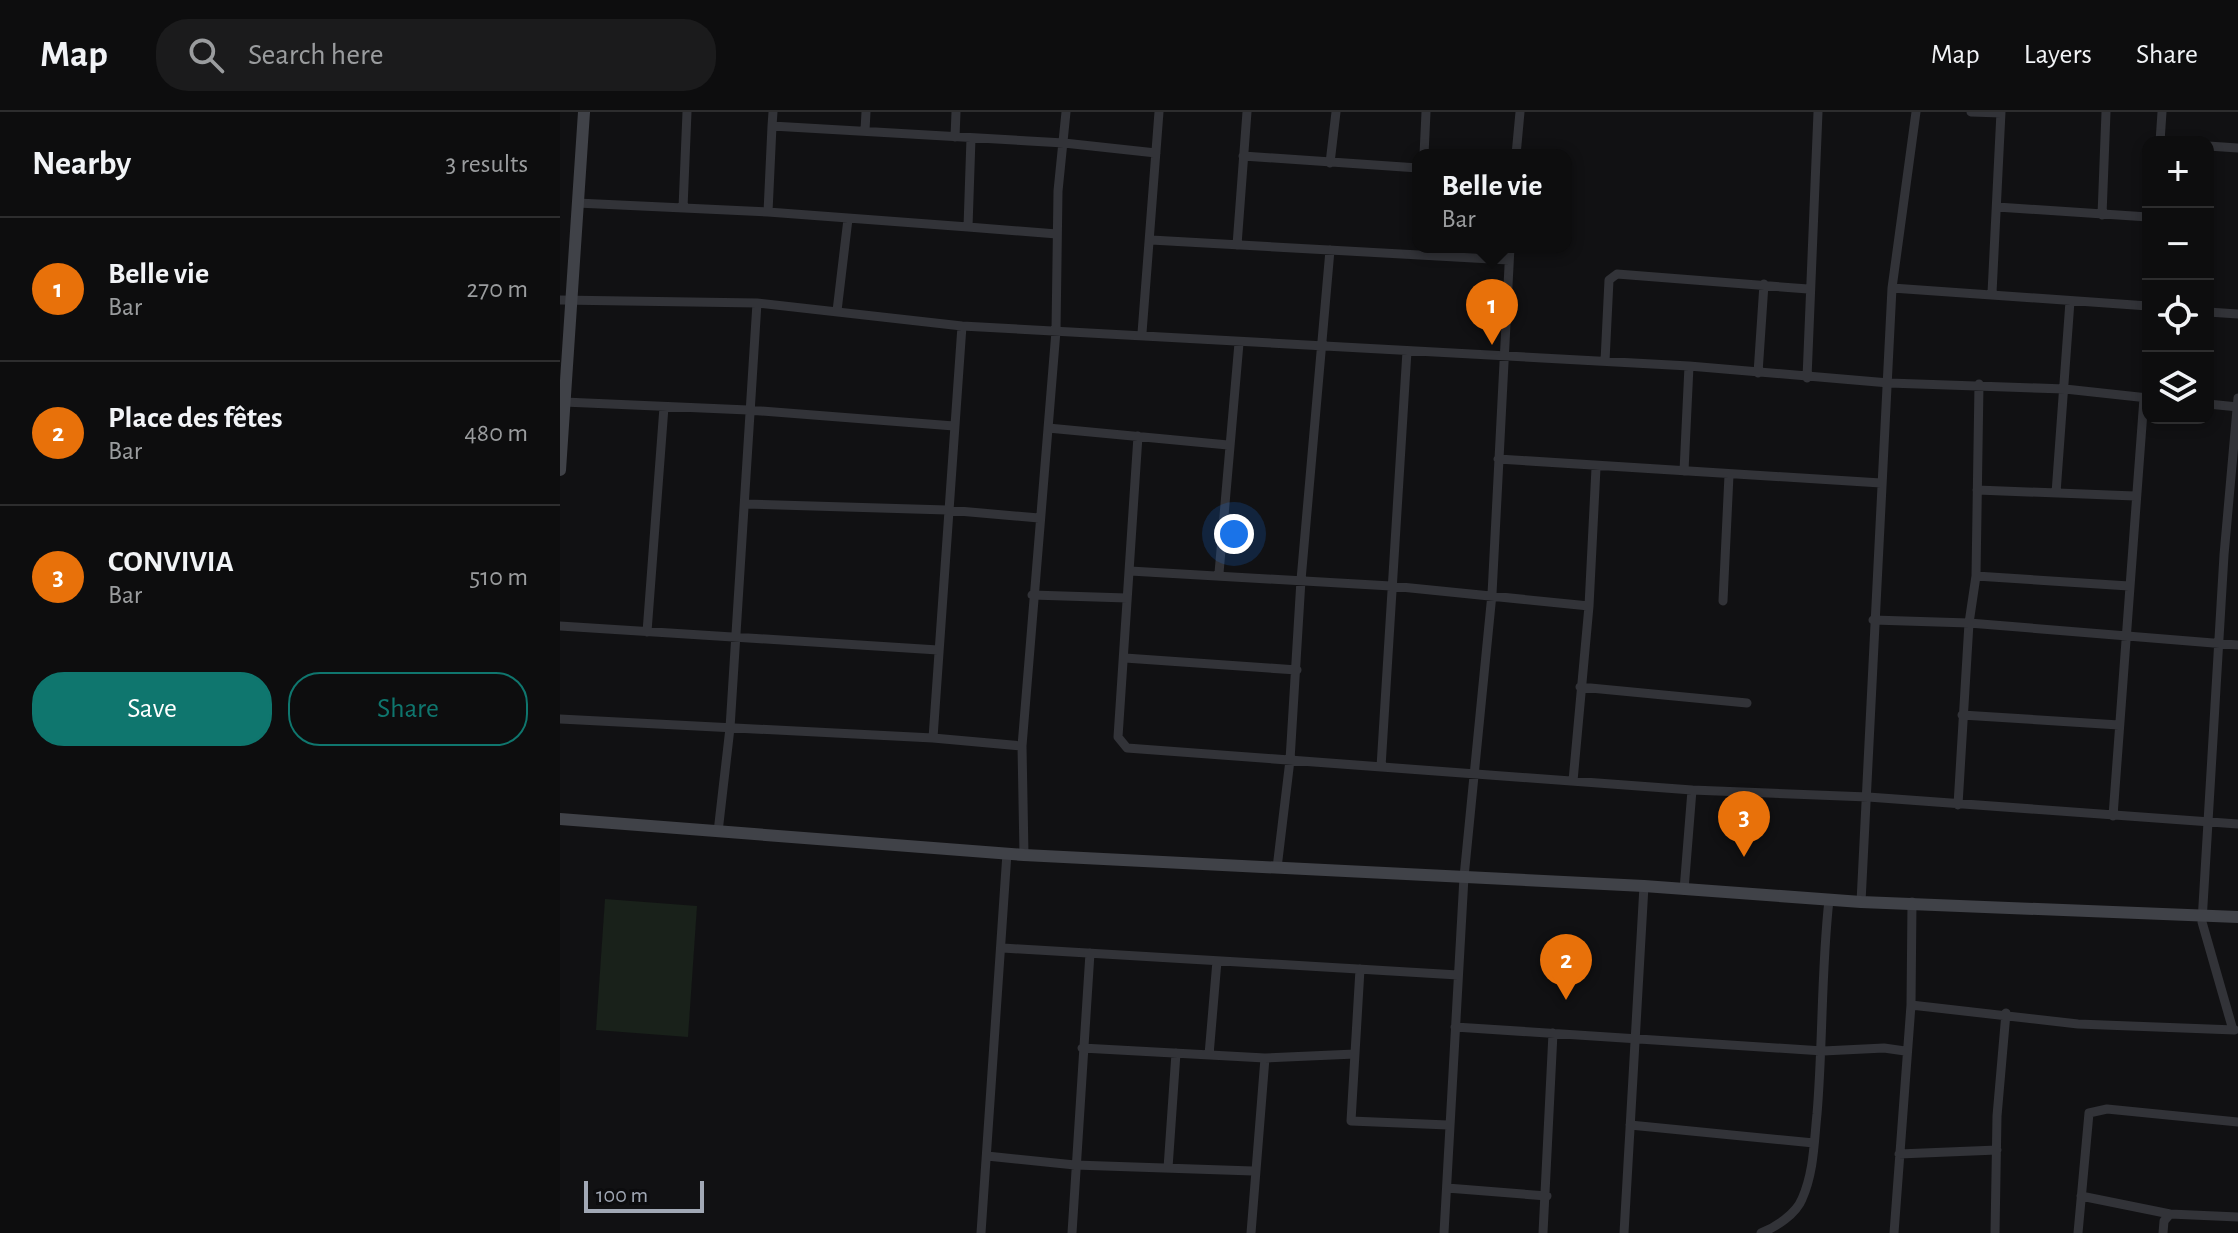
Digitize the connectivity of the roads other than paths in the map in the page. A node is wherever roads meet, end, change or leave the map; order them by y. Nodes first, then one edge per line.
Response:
1 (584, 112) edge
2 (687, 112) edge
3 (773, 112) edge
4 (866, 112) edge
5 (956, 112) edge
6 (1066, 112) edge
7 (1159, 112) edge
8 (1247, 112) edge
9 (1336, 112) edge
10 (1426, 112) edge
11 (1520, 112) edge
12 (1818, 112) edge
13 (1916, 112) edge
14 (1971, 112) edge
15 (2106, 112) edge
16 (2162, 112) edge
17 (2001, 113) edge
18 (772, 126) junction
19 (865, 130) junction
20 (2160, 136) edge
21 (955, 137) junction
22 (971, 138) junction
23 (1064, 143) junction
24 (2214, 146) edge
25 (2238, 148) edge
26 (1424, 149) edge
27 (1517, 149) edge
28 (1156, 153) junction
29 (1243, 156) junction
30 (1330, 163) junction
31 (1412, 168) edge
32 (577, 203) junction
33 (1997, 207) junction
34 (683, 208) junction
35 (768, 212) junction
36 (2102, 215) junction
37 (2142, 217) edge
38 (848, 219) junction
39 (968, 227) junction
40 (1057, 234) junction
41 (1151, 240) junction
42 (1237, 245) junction
43 (1330, 250) junction
44 (1510, 253) edge
45 (1509, 260) junction
46 (1764, 284) junction
47 (1892, 288) junction
48 (1808, 289) junction
49 (1992, 293) junction
50 (566, 301) edge
51 (2070, 301) junction
52 (757, 303) junction
53 (2142, 306) edge
54 (837, 311) junction
55 (2214, 312) edge
56 (2238, 314) edge
57 (962, 326) junction
58 (1056, 331) junction
59 (1142, 333) junction
60 (1239, 343) junction
61 (1322, 345) junction
62 (1407, 351) junction
63 (1504, 358) junction
64 (1605, 361) junction
65 (1689, 366) junction
66 (1758, 373) junction
67 (1807, 378) junction
68 (1889, 383) junction
69 (1979, 384) junction
70 (2065, 389) junction
71 (2142, 398) edge
72 (2238, 398) edge
73 (564, 402) junction
74 (2214, 405) edge
75 (664, 407) junction
76 (2238, 407) edge
77 (748, 410) junction
78 (2143, 424) edge
79 (954, 426) junction
80 (1048, 428) junction
81 (1138, 436) junction
82 (1228, 445) junction
83 (1498, 459) junction
84 (1596, 468) junction
85 (560, 470) edge
86 (1684, 471) junction
87 (1729, 475) junction
88 (1881, 483) junction
89 (1977, 490) junction
90 (2056, 493) junction
91 (2135, 496) junction
92 (745, 504) junction
93 (947, 510) junction
94 (1039, 518) junction
95 (1130, 571) junction
96 (1219, 573) junction
97 (1976, 576) junction
98 (1301, 580) junction
99 (1391, 586) junction
100 (2129, 586) junction
101 (1492, 594) junction
102 (1032, 595) junction
103 (1127, 598) junction
104 (1723, 601) dead end
105 (1589, 606) junction
106 (1873, 620) junction
107 (1969, 623) junction
108 (560, 626) edge
109 (647, 632) junction
110 (2125, 637) junction
111 (735, 640) junction
112 (2220, 644) junction
113 (2238, 645) edge
114 (938, 650) junction
115 (1125, 658) junction
116 (1297, 670) junction
117 (1580, 687) junction
118 (1747, 703) dead end
119 (1962, 715) junction
120 (560, 719) edge
121 (2119, 725) junction
122 (730, 728) junction
123 (933, 738) junction
124 (1022, 746) junction
125 (1290, 760) junction
126 (1381, 767) junction
127 (1474, 774) junction
128 (1573, 781) junction
129 (1692, 790) junction
130 (1868, 797) junction
131 (1958, 805) junction
132 (2113, 816) junction
133 (560, 819) edge
134 (2209, 821) junction
135 (2238, 824) edge
136 (718, 832) junction
137 (1007, 853) junction
138 (1024, 855) junction
139 (1277, 868) junction
140 (1464, 877) junction
141 (1644, 886) junction
142 (1684, 890) junction
143 (1829, 900) junction
144 (1861, 902) junction
145 (1912, 902) junction
146 (2203, 913) junction
147 (2238, 917) edge
148 (1003, 948) junction
149 (1090, 953) junction
150 (1217, 961) junction
151 (1360, 969) junction
152 (1458, 975) junction
153 (1911, 1005) junction
154 (2006, 1013) junction
155 (1455, 1027) junction
156 (2235, 1031) edge
157 (1553, 1033) junction
158 (1635, 1038) junction
159 (1082, 1048) junction
160 (1823, 1051) junction
161 (1905, 1051) junction
162 (1176, 1053) junction
163 (1355, 1054) junction
164 (1209, 1055) junction
165 (1265, 1058) junction
166 (2238, 1122) edge
167 (1448, 1125) junction
168 (1630, 1125) junction
169 (1814, 1143) junction
170 (1997, 1150) junction
171 (1899, 1154) junction
172 (987, 1156) junction
173 (1075, 1165) junction
174 (1168, 1168) junction
175 (1253, 1171) junction
176 (1447, 1188) junction
177 (1547, 1196) junction
178 (2081, 1196) junction
179 (2170, 1214) junction
180 (2238, 1217) edge
181 (981, 1233) edge
182 (1072, 1233) edge
183 (1251, 1233) edge
184 (1444, 1233) edge
185 (1543, 1233) edge
186 (1624, 1233) edge
187 (1761, 1233) edge
188 (1894, 1233) edge
189 (1995, 1233) edge
190 (2078, 1233) edge
191 (2163, 1233) edge

1 - 32 street
2 - 34 street
3 - 18 street
4 - 19 street
5 - 21 street
6 - 23 street
7 - 28 street
8 - 29 street
9 - 30 street
10 - 26 street
11 - 27 street
12 - 48 street
13 - 47 street
14 - 17 street
15 - 36 street
16 - 20 street
17 - 33 street
18 - 19 street
18 - 35 street
19 - 21 street
21 - 22 street
22 - 23 street
22 - 39 street
23 - 28 street
23 - 40 street
24 - 25 street
28 - 41 street
29 - 30 street
29 - 42 street
30 - 31 street
32 - 34 street
32 - 50 street
33 - 36 street
33 - 49 street
34 - 35 street
35 - 38 street
36 - 37 street
38 - 39 street
38 - 54 street
39 - 40 street
40 - 58 street
41 - 42 street
41 - 59 street
42 - 43 street
43 - 45 street
43 - 61 street
44 - 45 street
45 - 63 street
46 - 48 street
46 - 64 street
46 - 66 street
47 - 49 street
47 - 68 street
48 - 67 street
49 - 51 street
50 - 52 street
50 - 73 street
51 - 53 street
51 - 70 street
52 - 54 street
52 - 77 street
54 - 57 street
55 - 56 street
57 - 58 street
57 - 79 street
58 - 59 street
58 - 80 street
59 - 60 street
60 - 61 street
60 - 82 street
61 - 62 street
61 - 98 street
62 - 63 street
62 - 99 street
63 - 64 street
63 - 83 street
64 - 65 street
65 - 66 street
65 - 86 street
66 - 67 street
67 - 68 street
68 - 69 street
68 - 88 street
69 - 70 street
69 - 89 street
70 - 71 street
70 - 90 street
72 - 76 street
73 - 75 street
73 - 85 street
74 - 76 street
75 - 77 street
75 - 109 street
76 - 112 street
77 - 79 street
77 - 92 street
78 - 91 street
79 - 93 street
80 - 81 street
80 - 94 street
81 - 82 street
81 - 95 street
82 - 96 street
83 - 84 street
83 - 101 street
84 - 86 street
84 - 105 street
86 - 87 street
87 - 88 street
87 - 104 street
88 - 106 street
89 - 90 street
89 - 97 street
90 - 91 street
91 - 100 street
92 - 93 street
92 - 111 street
93 - 94 street
93 - 114 street
94 - 102 street
95 - 96 street
95 - 103 street
96 - 98 street
97 - 100 street
97 - 107 street
98 - 99 street
98 - 116 street
99 - 101 street
99 - 126 street
100 - 110 street
101 - 105 street
101 - 127 street
102 - 103 street
102 - 124 street
103 - 115 street
105 - 117 street
106 - 107 street
106 - 130 street
107 - 110 street
107 - 119 street
108 - 109 street
109 - 111 street
110 - 112 street
110 - 121 street
111 - 114 street
111 - 122 street
112 - 113 street
112 - 134 street
114 - 123 street
115 - 116 street
115 - 125 street
116 - 125 street
117 - 118 street
117 - 128 street
119 - 121 street
119 - 131 street
120 - 122 street
121 - 132 street
122 - 123 street
122 - 136 street
123 - 124 street
124 - 138 street
125 - 126 street
125 - 139 street
126 - 127 street
127 - 128 street
127 - 140 street
128 - 129 street
129 - 130 street
129 - 142 street
130 - 131 street
130 - 144 street
131 - 132 street
132 - 134 street
133 - 136 street
134 - 135 street
134 - 146 street
136 - 137 street
137 - 138 street
137 - 148 street
138 - 139 street
139 - 140 street
140 - 141 street
140 - 152 street
141 - 142 street
141 - 158 street
142 - 143 street
143 - 144 street
143 - 160 street
144 - 145 street
145 - 146 street
145 - 153 street
146 - 147 street
146 - 156 street
148 - 149 street
148 - 172 street
149 - 150 street
149 - 159 street
150 - 151 street
150 - 164 street
151 - 152 street
151 - 163 street
152 - 155 street
153 - 154 street
153 - 161 street
154 - 156 street
154 - 170 street
155 - 157 street
155 - 167 street
157 - 158 street
157 - 177 street
158 - 160 street
158 - 168 street
159 - 162 street
159 - 173 street
160 - 161 street
160 - 169 street
161 - 171 street
162 - 164 street
162 - 174 street
163 - 165 street
163 - 167 street
164 - 165 street
165 - 175 street
166 - 178 street
167 - 176 street
168 - 169 street
168 - 186 street
169 - 187 street
170 - 171 street
170 - 189 street
171 - 188 street
172 - 173 street
172 - 181 street
173 - 174 street
173 - 182 street
174 - 175 street
175 - 183 street
176 - 177 street
176 - 184 street
177 - 185 street
178 - 179 street
178 - 190 street
179 - 180 street
179 - 191 street

